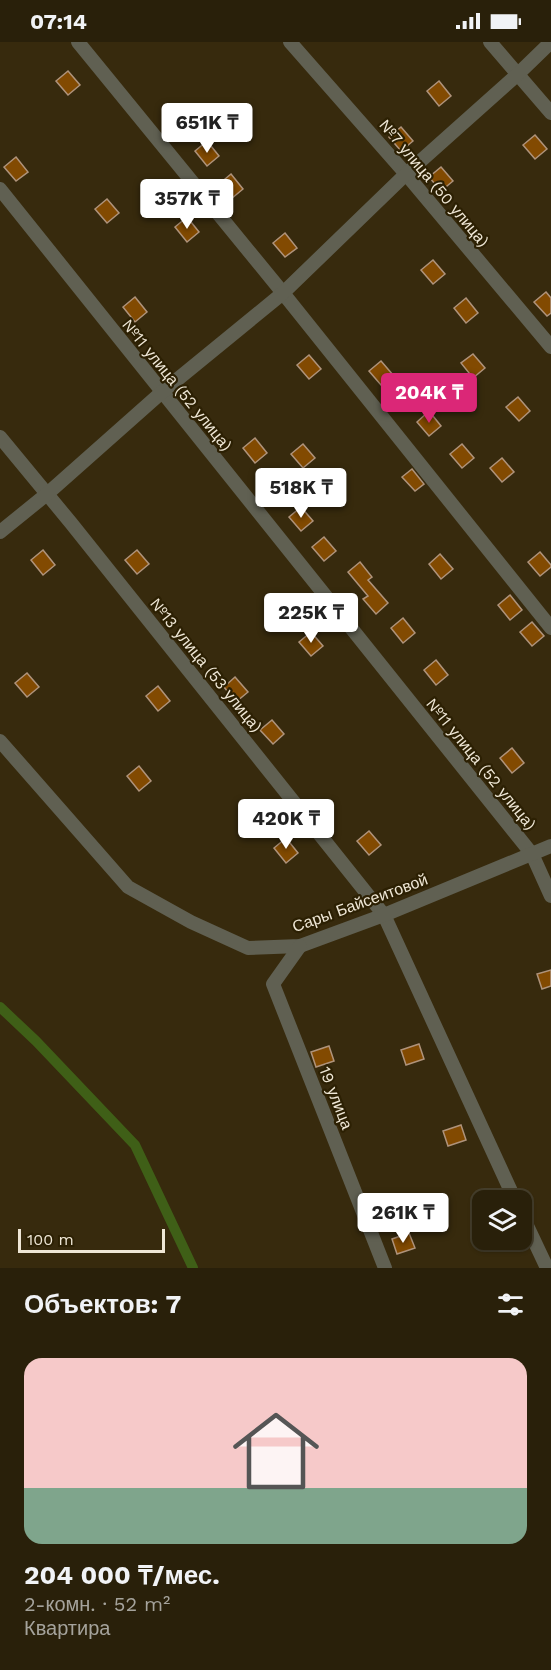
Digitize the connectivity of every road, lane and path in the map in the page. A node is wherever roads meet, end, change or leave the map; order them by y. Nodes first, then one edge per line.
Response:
1 (78, 42) edge
2 (290, 42) edge
3 (490, 42) edge
4 (551, 42) edge
5 (518, 74) junction
6 (551, 113) edge
7 (406, 174) junction
8 (0, 189) edge
9 (283, 292) junction
10 (551, 346) edge
11 (162, 392) junction
12 (0, 437) edge
13 (47, 494) junction
14 (0, 532) edge
15 (551, 628) edge
16 (0, 741) edge
17 (551, 846) edge
18 (532, 854) junction
19 (551, 896) edge
20 (384, 915) junction
21 (300, 946) junction
22 (510, 1190) edge
23 (532, 1236) edge
24 (385, 1268) edge
25 (547, 1268) edge

1 - 9 street
2 - 7 street, №7 улица (50 улица)
3 - 5 street
4 - 5 street
5 - 6 street
5 - 7 street
7 - 9 street
7 - 10 street, №7 улица (50 улица)
8 - 11 street, №11 улица (52 улица)
9 - 11 street
9 - 15 street
11 - 13 street
11 - 18 street, №11 улица (52 улица)
12 - 13 street, №13 улица (53 улица)
13 - 14 street
13 - 20 street, №13 улица (53 улица)
16 - 21 street, Сары Байсеитовой
17 - 18 street, Сары Байсеитовой
18 - 19 street, №11 улица (52 улица)
18 - 20 street, Сары Байсеитовой
20 - 21 street, Сары Байсеитовой
20 - 22 street, №13 улица (53 улица)
21 - 24 street, 19 улица
23 - 25 street

